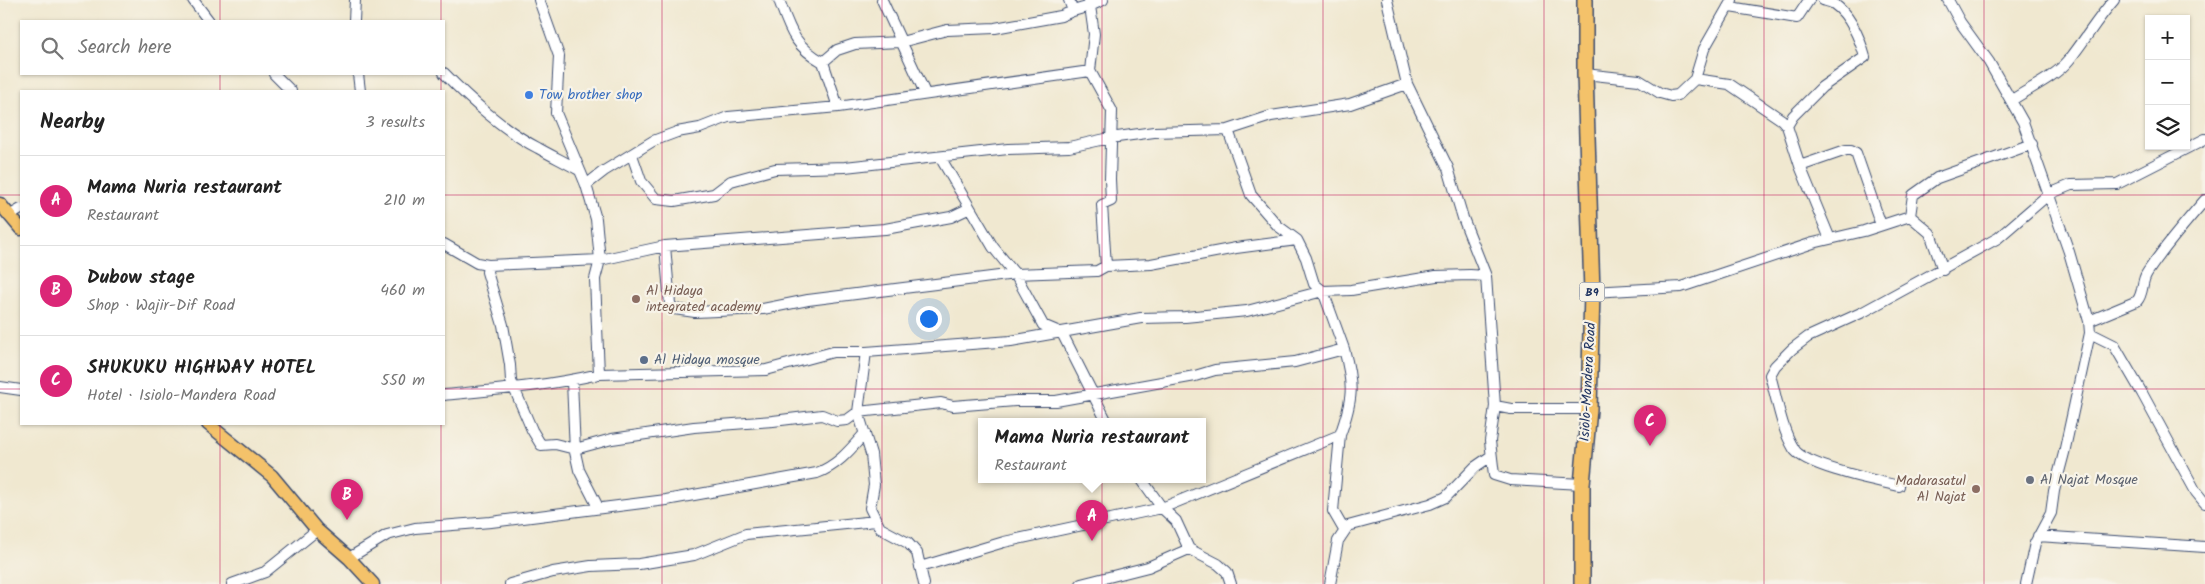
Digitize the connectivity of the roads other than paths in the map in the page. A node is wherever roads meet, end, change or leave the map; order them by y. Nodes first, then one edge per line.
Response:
1 (193, 0) edge
2 (355, 0) edge
3 (539, 0) edge
4 (779, 0) edge
5 (882, 0) edge
6 (1069, 0) edge
7 (1103, 0) edge
8 (1387, 0) edge
9 (1585, 0) edge
10 (1809, 0) edge
11 (1822, 0) edge
12 (1948, 0) edge
13 (2114, 0) edge
14 (1089, 3) edge
15 (1731, 3) edge
16 (1073, 11) junction
17 (208, 20) edge
18 (354, 20) edge
19 (901, 42) junction
20 (823, 62) junction
21 (1090, 72) junction
22 (445, 74) edge
23 (1585, 74) junction
24 (275, 75) edge
25 (358, 75) edge
26 (1695, 80) junction
27 (1407, 84) junction
28 (290, 90) edge
29 (360, 90) edge
30 (925, 93) junction
31 (2012, 100) junction
32 (838, 107) junction
33 (1788, 126) junction
34 (1228, 130) junction
35 (1110, 138) junction
36 (2205, 139) edge
37 (2032, 144) junction
38 (632, 155) junction
39 (940, 157) junction
40 (1800, 166) junction
41 (580, 171) junction
42 (586, 185) junction
43 (2049, 194) junction
44 (2205, 200) edge
45 (0, 204) edge
46 (970, 208) junction
47 (20, 210) edge
48 (10, 216) junction
49 (1910, 216) junction
50 (1882, 225) junction
51 (20, 228) edge
52 (1830, 239) junction
53 (1296, 240) junction
54 (445, 245) edge
55 (665, 246) junction
56 (600, 260) junction
57 (488, 265) junction
58 (1106, 266) junction
59 (1943, 270) junction
60 (1015, 274) junction
61 (1486, 276) junction
62 (1324, 291) junction
63 (1592, 292) junction
64 (2089, 322) junction
65 (1062, 332) junction
66 (2090, 333) junction
67 (1344, 349) junction
68 (866, 352) junction
69 (599, 374) junction
70 (572, 381) junction
71 (0, 387) edge
72 (515, 389) junction
73 (20, 390) edge
74 (1094, 394) junction
75 (445, 395) edge
76 (1495, 406) junction
77 (1589, 409) junction
78 (858, 412) junction
79 (1105, 418) edge
80 (209, 425) edge
81 (865, 433) junction
82 (1340, 435) junction
83 (575, 449) junction
84 (1491, 456) junction
85 (1144, 483) edge
86 (1582, 484) junction
87 (1899, 486) dead end
88 (2205, 502) edge
89 (598, 507) junction
90 (1162, 508) junction
91 (876, 521) junction
92 (317, 530) junction
93 (1344, 530) junction
94 (2038, 536) junction
95 (2205, 547) edge
96 (1189, 549) junction
97 (349, 558) junction
98 (920, 567) junction
99 (232, 584) edge
100 (373, 584) edge
101 (510, 584) edge
102 (924, 584) edge
103 (1081, 584) edge
104 (1231, 584) edge
105 (1330, 584) edge
106 (1582, 584) edge
107 (2026, 584) edge

1 - 17 street
2 - 18 street
3 - 41 street
4 - 20 street
5 - 19 street
6 - 16 street
7 - 14 street
8 - 27 street
9 - 23 highway, Isiolo-Mandera Road / B9
10 - 15 street
11 - 33 street
12 - 31 street
13 - 31 street
14 - 16 street
14 - 21 street
15 - 26 street
16 - 19 street
19 - 20 street
19 - 30 street
20 - 32 street
21 - 30 street
21 - 35 street
22 - 41 street
23 - 26 street
23 - 63 highway, Isiolo-Mandera Road / B9
24 - 28 street
25 - 29 street
26 - 33 street
27 - 34 street
27 - 61 street
30 - 32 street
31 - 37 street
32 - 38 street
33 - 40 street
34 - 35 street
34 - 53 street
35 - 39 street
35 - 58 street
36 - 43 street
37 - 43 street
37 - 49 street
38 - 39 street
38 - 42 street
39 - 46 street
40 - 50 street
40 - 52 street
41 - 42 street
42 - 56 street
43 - 59 street
43 - 64 street
44 - 64 street
45 - 48 main road
46 - 55 street
46 - 60 street
47 - 48 street
48 - 51 main road
49 - 50 street
49 - 59 street
50 - 52 street
52 - 63 street
53 - 58 street
53 - 62 street
54 - 57 street
55 - 56 street
55 - 60 street
56 - 57 street
56 - 69 street
57 - 72 street
58 - 60 street
59 - 87 street
60 - 65 street
61 - 62 street
61 - 76 street
62 - 65 street
62 - 67 street
63 - 77 highway, Isiolo-Mandera Road / B9
64 - 66 street
65 - 68 street
65 - 74 street
66 - 88 street
66 - 94 street
67 - 74 street
67 - 82 street
68 - 69 street
68 - 78 street
69 - 70 street
70 - 72 street
70 - 83 street
71 - 73 street
72 - 75 street
72 - 83 street
74 - 78 street
74 - 79 street
76 - 77 street
76 - 84 street
77 - 86 highway, Isiolo-Mandera Road / B9
78 - 81 street
78 - 83 street
80 - 92 main road
81 - 89 street
81 - 91 street
82 - 90 street
82 - 93 street
83 - 89 street
84 - 86 street
84 - 93 street
85 - 90 street
86 - 106 highway, Isiolo-Mandera Road / B9
89 - 97 street
90 - 96 street
90 - 98 street
91 - 98 street
91 - 101 street
92 - 97 main road
92 - 99 street
93 - 105 street
94 - 95 street
94 - 107 street
96 - 103 street
96 - 104 street
97 - 100 main road
98 - 102 street

